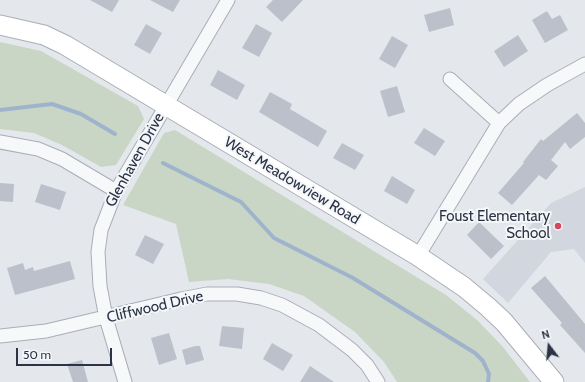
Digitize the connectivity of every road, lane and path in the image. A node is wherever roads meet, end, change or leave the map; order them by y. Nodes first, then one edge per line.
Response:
1 (228, 0) edge
2 (0, 13) edge
3 (0, 25) edge
4 (585, 64) edge
5 (450, 79) dead end
6 (166, 105) junction
7 (500, 123) junction
8 (0, 142) edge
9 (116, 191) junction
10 (418, 256) junction
11 (106, 318) junction
12 (0, 336) edge
13 (124, 382) edge
14 (378, 382) edge
15 (554, 382) edge

1 - 6 street, Glenhaven Drive
2 - 3 street
3 - 6 street, West Meadowview Road
4 - 7 street
5 - 7 street
6 - 9 street, Glenhaven Drive
6 - 10 street, West Meadowview Road
7 - 10 street
8 - 9 street
9 - 11 street, Glenhaven Drive
10 - 15 street, West Meadowview Road
11 - 12 street, Cliffwood Drive
11 - 13 street, Glenhaven Drive
11 - 14 street, Cliffwood Drive

